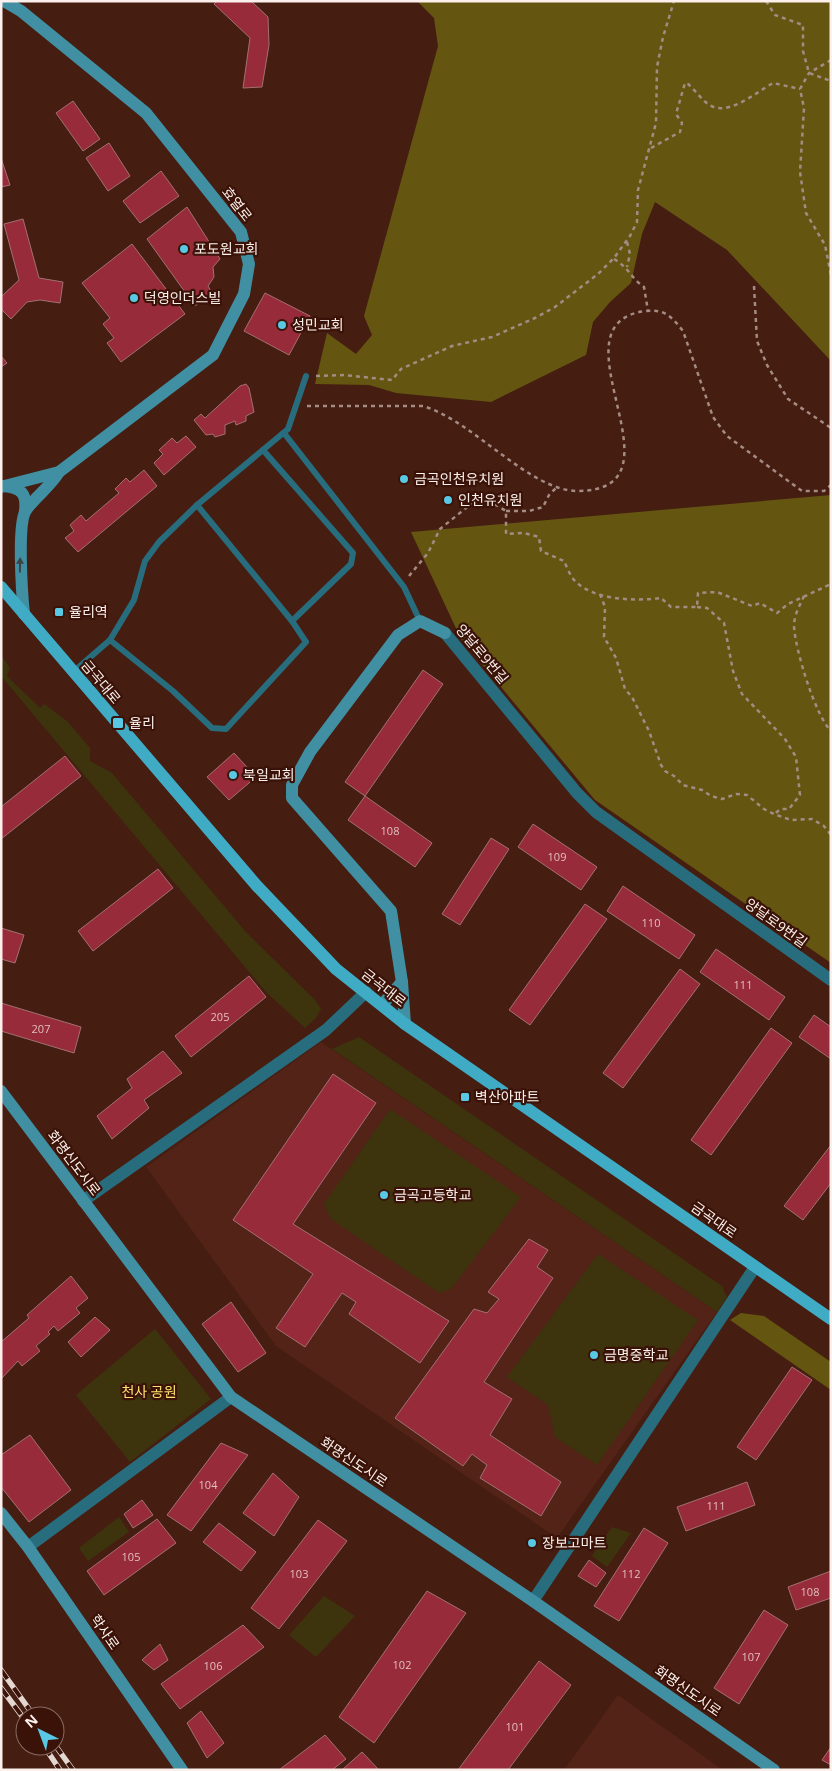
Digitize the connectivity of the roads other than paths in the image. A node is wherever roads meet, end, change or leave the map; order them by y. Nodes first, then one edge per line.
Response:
1 (4, 1) edge
2 (306, 376) road end
3 (284, 433) junction
4 (263, 450) junction
5 (59, 472) junction
6 (4, 484) edge
7 (197, 505) junction
8 (25, 511) junction
9 (1, 587) edge
10 (24, 614) junction
11 (292, 621) junction
12 (420, 621) junction
13 (445, 633) joint
14 (110, 640) junction
15 (73, 672) junction
16 (831, 980) edge
17 (402, 982) junction
18 (366, 992) junction
19 (382, 1005) junction
20 (406, 1024) junction
21 (1, 1091) edge
22 (83, 1201) junction
23 (755, 1267) junction
24 (831, 1319) edge
25 (231, 1397) junction
26 (1, 1513) edge
27 (28, 1547) junction
28 (533, 1601) junction
29 (182, 1770) edge
30 (774, 1770) edge

1 - 5 main road, 효열로
2 - 3 lane
3 - 4 lane
3 - 12 lane
4 - 7 lane
4 - 11 lane
5 - 6 main road, 효열로
5 - 8 main road
6 - 8 main road
7 - 11 lane
7 - 14 lane
10 -> 8 main road
9 - 10 main road, 금곡대로
10 - 15 main road, 금곡대로
11 - 14 lane
12 - 13 main road, 양달로9번길
12 - 17 main road
13 - 16 street, 양달로9번길
14 - 15 lane
15 - 18 main road, 금곡대로
17 - 19 main road
17 - 20 main road
18 - 19 main road, 금곡대로
18 - 22 street
19 - 20 main road, 금곡대로
20 - 23 main road, 금곡대로
21 - 22 main road, 화명신도시로
22 - 25 main road, 화명신도시로
23 - 24 main road, 금곡대로
23 - 28 street
25 - 27 street
25 - 28 main road, 화명신도시로
26 - 27 main road, 학사로
27 - 29 main road, 학사로
28 - 30 main road, 화명신도시로

